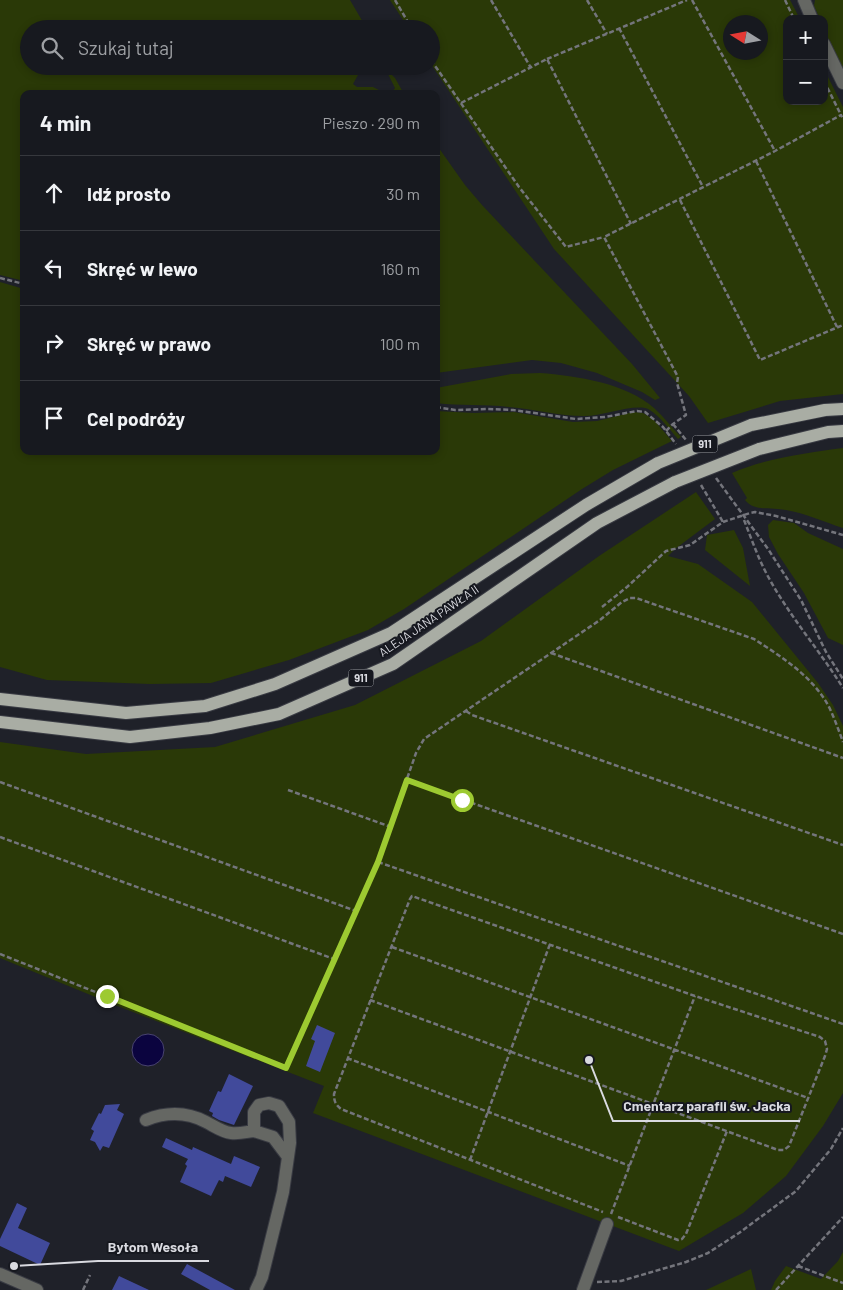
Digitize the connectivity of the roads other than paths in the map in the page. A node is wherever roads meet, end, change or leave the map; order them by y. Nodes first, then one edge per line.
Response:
1 (804, 0) edge
2 (810, 15) edge
3 (828, 52) edge
4 (843, 83) edge
5 (843, 408) edge
6 (843, 431) edge
7 (0, 699) edge
8 (0, 722) edge
9 (146, 1120) dead end
10 (254, 1131) junction
11 (288, 1157) junction
12 (609, 1220) road end
13 (0, 1274) edge
14 (584, 1287) edge
15 (36, 1290) edge
16 (256, 1290) edge

1 - 2 street
3 - 4 street
5 - 7 main road, ALEJA JANA PAWŁA II / 911, bridge
6 - 8 main road, ALEJA JANA PAWŁA II / 911, bridge
9 - 10 street
10 - 11 street
10 - 11 street
11 - 16 street
12 - 14 street
13 - 15 street

